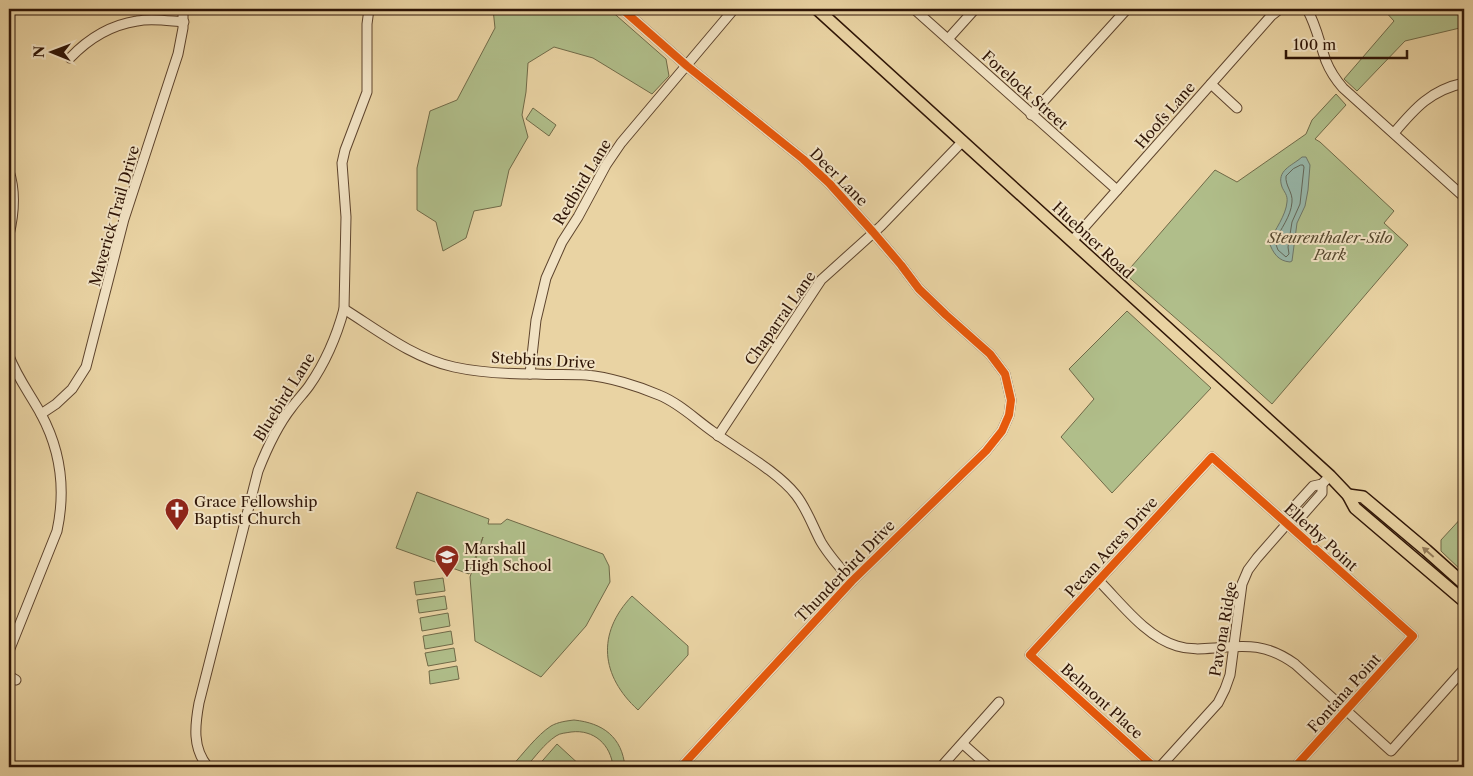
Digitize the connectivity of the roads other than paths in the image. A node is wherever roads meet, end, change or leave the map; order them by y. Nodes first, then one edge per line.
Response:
1 (183, 9) edge
2 (369, 9) edge
3 (622, 9) edge
4 (734, 9) edge
5 (914, 9) edge
6 (975, 9) edge
7 (1127, 9) edge
8 (1280, 9) edge
9 (1307, 9) edge
10 (820, 10) edge
11 (184, 22) junction
12 (948, 39) junction
13 (70, 58) dead end
14 (687, 66) junction
15 (1464, 83) edge
16 (1211, 84) junction
17 (1237, 108) dead end
18 (1031, 115) junction
19 (1394, 133) junction
20 (963, 141) junction
21 (9, 171) edge
22 (1117, 190) junction
23 (1464, 197) edge
24 (873, 232) junction
25 (9, 235) edge
26 (1072, 241) junction
27 (344, 309) junction
28 (9, 359) edge
29 (530, 374) junction
30 (1009, 388) joint
31 (41, 414) junction
32 (718, 436) junction
33 (1212, 457) joint
34 (1326, 480) junction
35 (1348, 494) junction
36 (1290, 521) junction
37 (852, 580) junction
38 (1099, 580) junction
39 (1464, 584) edge
40 (1464, 601) edge
41 (1413, 636) joint
42 (1234, 646) junction
43 (9, 651) edge
44 (1030, 655) joint
45 (1464, 669) edge
46 (1000, 702) dead end
47 (1346, 710) junction
48 (963, 744) junction
49 (208, 767) edge
50 (680, 767) edge
51 (941, 767) edge
52 (989, 767) edge
53 (1154, 767) edge
54 (1160, 767) edge
55 (1295, 767) edge

1 - 11 street, Maverick Trail Drive
2 - 27 street, Bluebird Lane
3 - 14 street, Deer Lane
4 - 14 street, Redbird Lane
5 - 12 street, Forelock Street
6 - 12 street
7 - 18 street
8 - 16 street, Hoofs Lane
9 - 19 street
10 - 20 main road, Huebner Road
11 - 13 street
11 - 31 street, Maverick Trail Drive
12 - 18 street, Forelock Street
14 - 24 street, Deer Lane
14 - 29 street, Redbird Lane
15 - 19 street
16 - 17 street
16 - 22 street, Hoofs Lane
18 - 22 street, Forelock Street
19 - 23 street
20 - 24 street, Chaparral Lane
20 - 26 main road, Huebner Road
21 - 25 street
22 - 26 street, Hoofs Lane
24 - 30 street, Deer Lane
24 - 32 street, Chaparral Lane
26 - 34 main road, Huebner Road
27 - 29 street, Stebbins Drive
27 - 49 street, Bluebird Lane
28 - 31 street
29 - 32 street, Stebbins Drive
30 - 37 street, Thunderbird Drive
31 - 43 street
32 - 37 street, Stebbins Drive
33 - 36 street, Ellerby Point
33 - 38 street, Pecan Acres Drive
34 - 35 main road, Huebner Road
34 - 36 street, Pavona Ridge
39 -> 35 main road, Huebner Road
35 - 40 main road, Huebner Road
36 - 41 street, Ellerby Point
36 - 42 street, Pavona Ridge
37 - 50 street, Thunderbird Drive
38 - 42 street
38 - 44 street, Pecan Acres Drive
41 - 47 street, Fontana Point
42 - 47 street
42 - 54 street, Pavona Ridge
44 - 53 street, Belmont Place
45 - 47 street
46 - 48 street
47 - 55 street, Fontana Point
48 - 51 street
48 - 52 street

